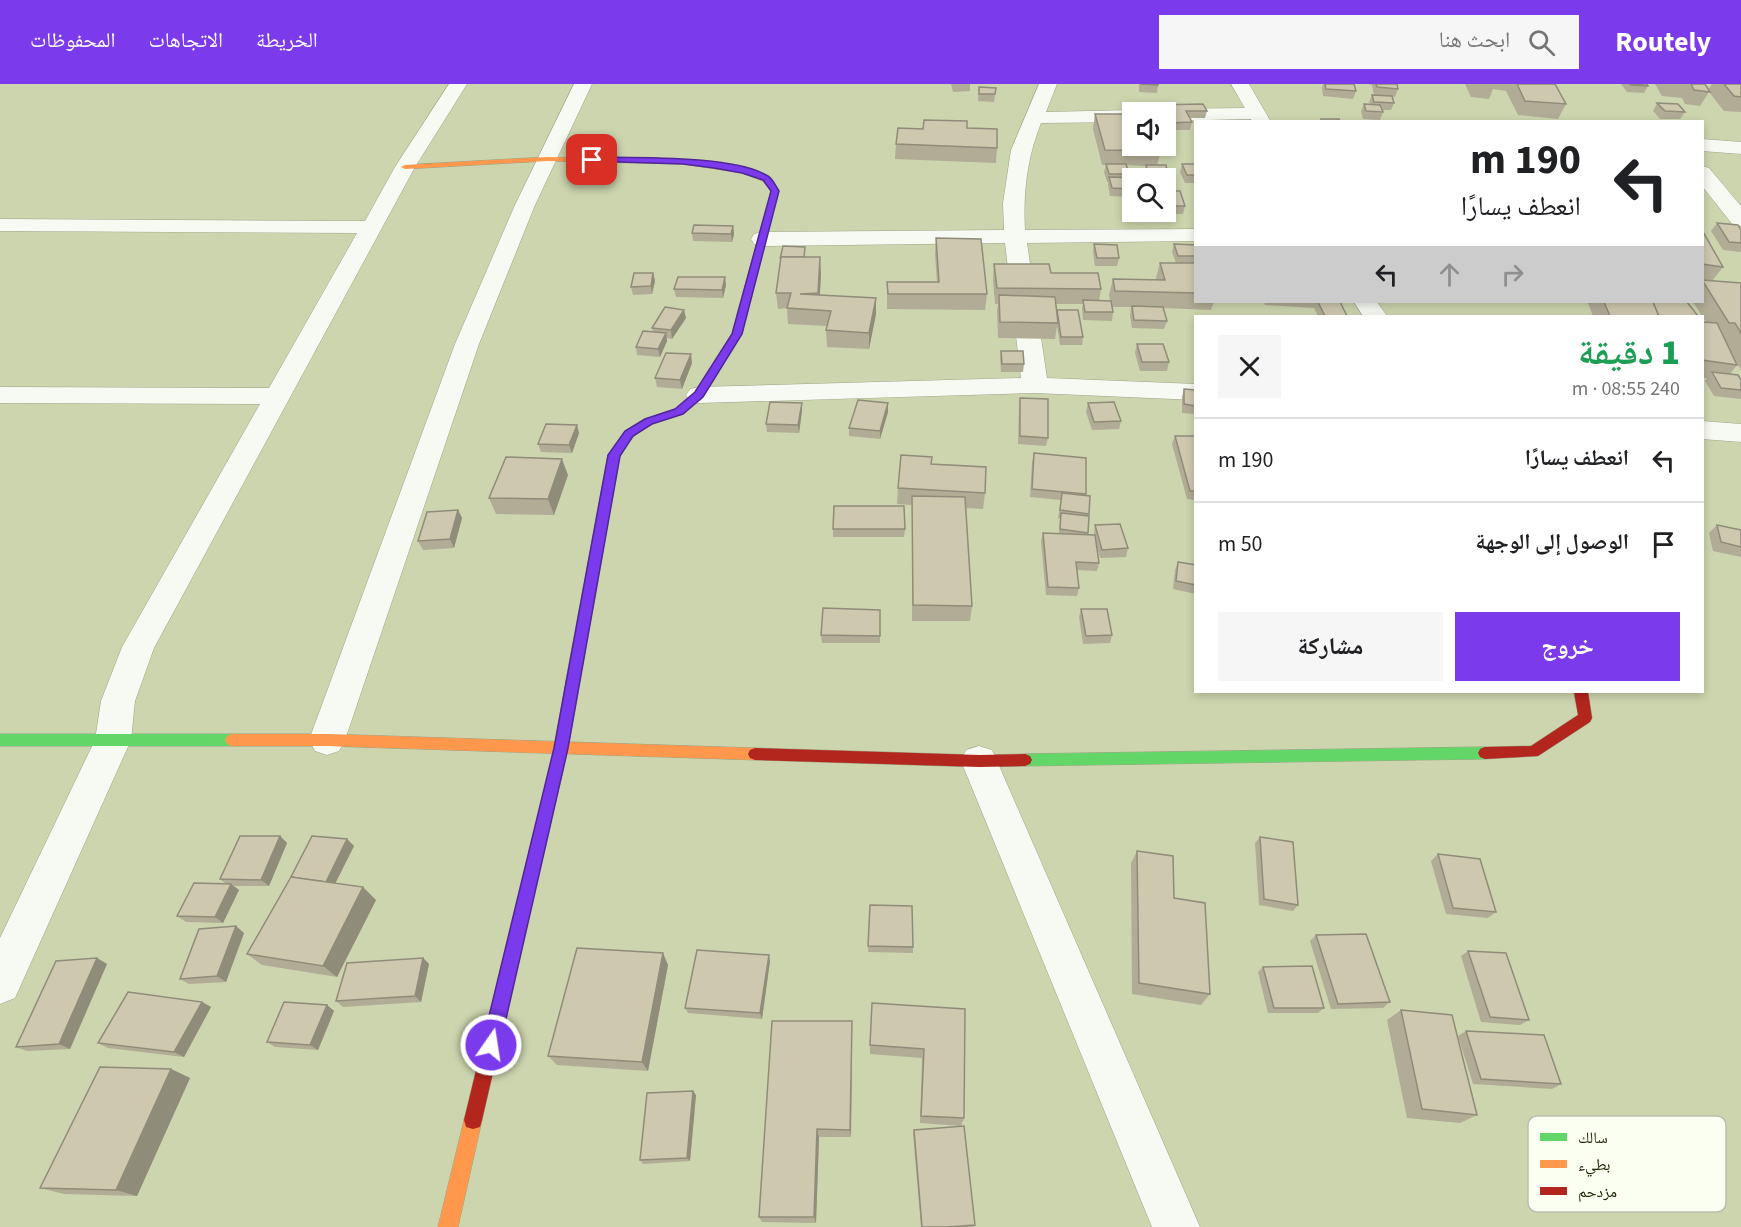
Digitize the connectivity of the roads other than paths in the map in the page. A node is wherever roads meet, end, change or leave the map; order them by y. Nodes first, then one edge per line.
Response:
1 (458, 84) edge
2 (584, 84) edge
3 (1048, 84) edge
4 (1240, 84) edge
5 (1176, 115) edge
6 (1122, 116) edge
7 (1260, 117) edge
8 (1035, 118) junction
9 (1704, 146) edge
10 (1741, 148) edge
11 (547, 159) junction
12 (405, 167) junction
13 (1704, 174) edge
14 (1741, 220) edge
15 (0, 225) edge
16 (371, 227) junction
17 (1194, 235) edge
18 (1015, 237) junction
19 (762, 240) junction
20 (1035, 385) junction
21 (1194, 392) edge
22 (699, 394) junction
23 (0, 396) edge
24 (276, 396) junction
25 (1704, 429) edge
26 (1741, 433) edge
27 (1581, 693) edge
28 (0, 740) edge
29 (113, 740) junction
30 (327, 740) junction
31 (561, 748) junction
32 (979, 761) junction
33 (0, 983) edge
34 (448, 1227) edge
35 (1176, 1227) edge

1 - 12 street
2 - 11 street
3 - 8 street
4 - 7 street
5 - 7 street
6 - 8 street
8 - 18 street
9 - 10 street
11 - 12 street
11 - 19 street
11 - 30 street
12 - 16 street
13 - 14 street
15 - 16 street
16 - 24 street
17 - 18 street
18 - 19 street
18 - 20 street
19 - 22 street
20 - 21 street
20 - 22 street
22 - 31 street
23 - 24 street
24 - 29 street
25 - 26 street
27 - 32 street
28 - 29 street
29 - 30 street
29 - 33 street
30 - 31 street
31 - 32 street
31 - 34 street
32 - 35 street

